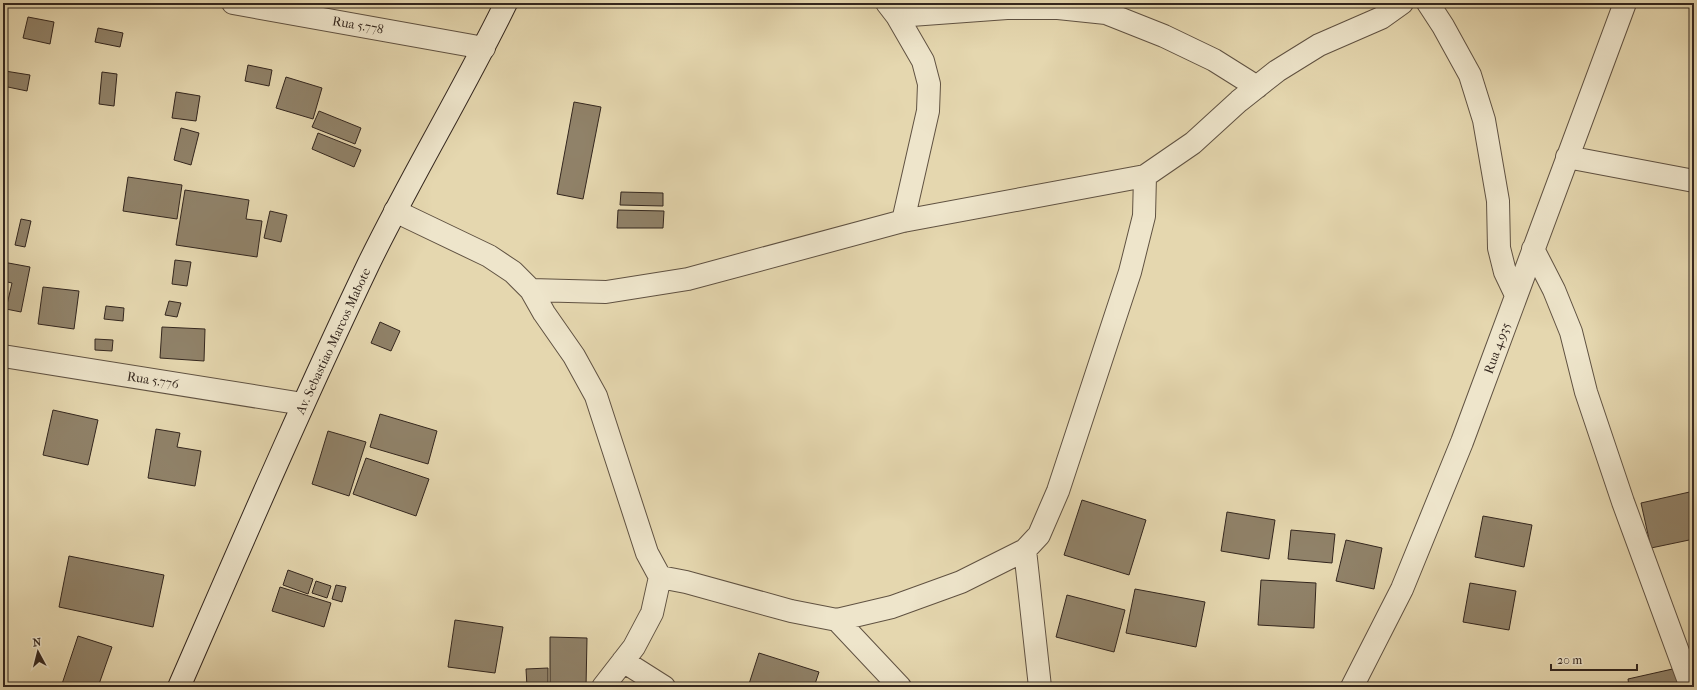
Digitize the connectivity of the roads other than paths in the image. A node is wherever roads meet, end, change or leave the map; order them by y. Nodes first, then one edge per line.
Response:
1 (232, 3) edge
2 (506, 3) edge
3 (1402, 3) edge
4 (1428, 3) edge
5 (1625, 3) edge
6 (892, 10) edge
7 (484, 48) junction
8 (1257, 87) junction
9 (1567, 157) junction
10 (1145, 176) junction
11 (1694, 181) edge
12 (395, 211) junction
13 (903, 222) junction
14 (1533, 249) junction
15 (531, 290) junction
16 (1516, 295) junction
17 (3, 356) edge
18 (303, 404) junction
19 (1025, 550) junction
20 (660, 577) junction
21 (837, 620) junction
22 (622, 661) junction
23 (179, 687) edge
24 (603, 687) edge
25 (664, 687) edge
26 (900, 687) edge
27 (1040, 687) edge
28 (1352, 687) edge
29 (1691, 687) edge

1 - 7 street, Rua 5.778
2 - 7 street, Av. Sebastiao Marcos Mabote
3 - 8 street
4 - 16 street
5 - 9 street, Rua 4.935
6 - 8 street
6 - 13 street
7 - 12 street, Av. Sebastiao Marcos Mabote
8 - 10 street
9 - 11 street
9 - 14 street, Rua 4.935
10 - 13 street
10 - 19 street
12 - 15 street
12 - 18 street, Av. Sebastiao Marcos Mabote
13 - 15 street
14 - 16 street, Rua 4.935
14 - 29 street
15 - 20 street
16 - 28 street, Rua 4.935
17 - 18 street, Rua 5.776
18 - 23 street, Av. Sebastiao Marcos Mabote
19 - 21 street
19 - 27 street
20 - 21 street
20 - 22 street
21 - 26 street
22 - 24 street
22 - 25 street

